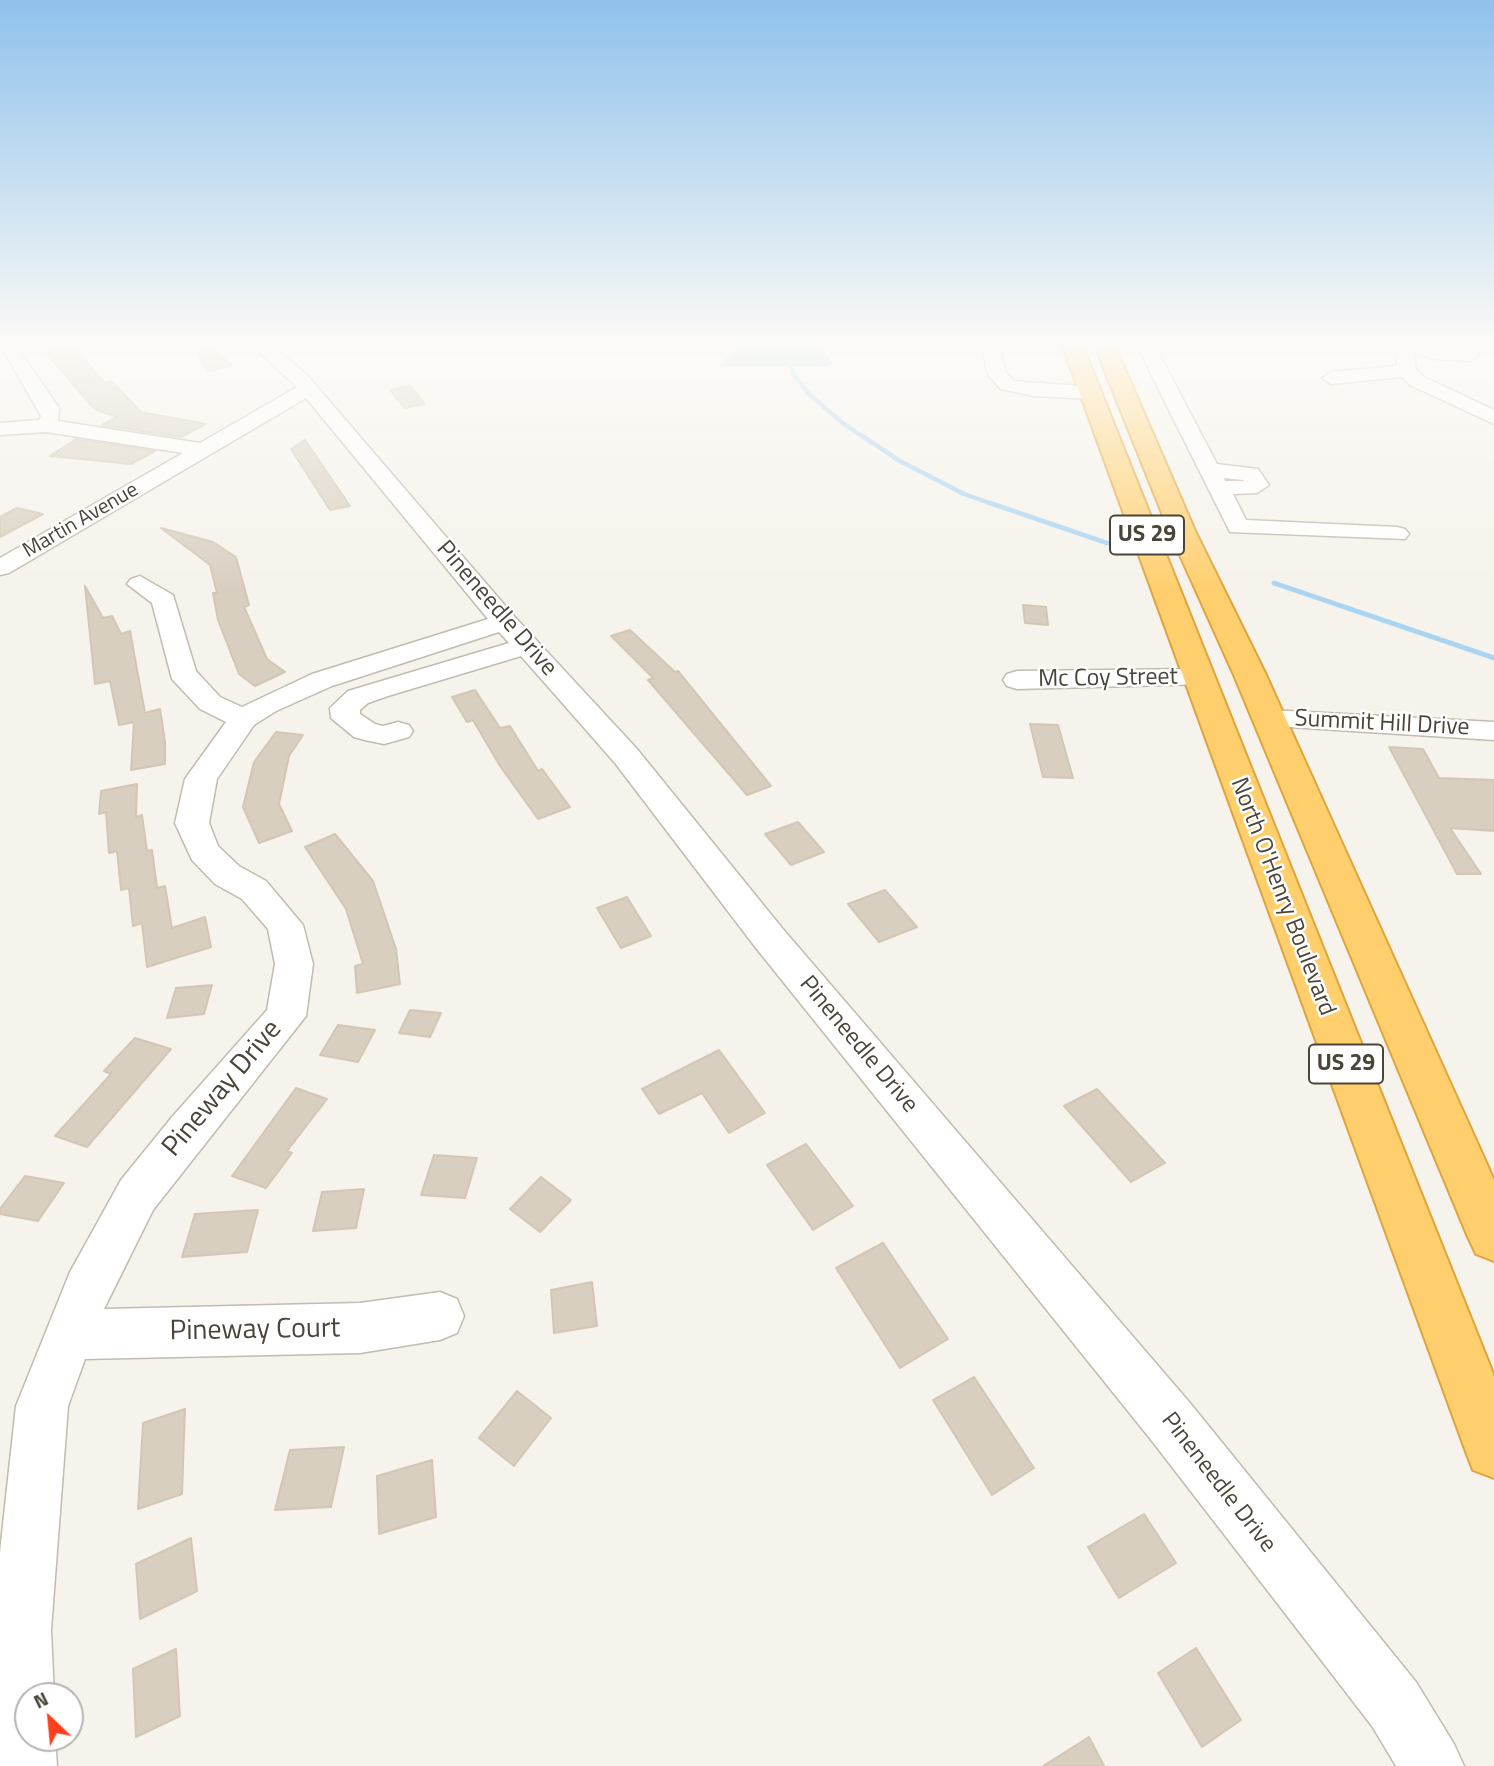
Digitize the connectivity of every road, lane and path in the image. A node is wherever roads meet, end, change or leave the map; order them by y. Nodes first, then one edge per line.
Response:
1 (40, 426) edge
2 (50, 426) edge
3 (244, 426) edge
4 (340, 426) edge
5 (1106, 426) edge
6 (1123, 426) edge
7 (1137, 426) edge
8 (1186, 426) edge
9 (0, 429) edge
10 (203, 450) junction
11 (1167, 496) junction
12 (1397, 534) dead end
13 (0, 568) edge
14 (1160, 570) junction
15 (140, 584) dead end
16 (517, 634) junction
17 (1199, 678) junction
18 (1017, 680) dead end
19 (243, 719) junction
20 (1269, 719) junction
21 (398, 731) dead end
22 (1494, 731) edge
23 (1494, 1237) edge
24 (440, 1316) dead end
25 (70, 1335) junction
26 (1494, 1449) edge
27 (24, 1766) edge
28 (1433, 1766) edge

1 - 9 street
2 - 10 street
3 - 10 street, Martin Avenue
4 - 16 street, Pineneedle Drive
5 - 14 highway, North O'Henry Boulevard / US 29
6 - 11 highway
7 - 11 highway, US 29
8 - 12 street
10 - 13 street, Martin Avenue
11 - 20 highway, US 29
14 - 17 highway, North O'Henry Boulevard / US 29
14 - 20 highway
15 - 19 street
16 - 19 street, Pineway Drive
16 - 21 street
16 - 28 street, Pineneedle Drive
17 - 18 street, Mc Coy Street
17 - 26 highway, North O'Henry Boulevard / US 29
19 - 25 street, Pineway Drive
20 - 22 street, Summit Hill Drive
20 - 23 highway, US 29
24 - 25 street, Pineway Court
25 - 27 street, Pineway Drive

